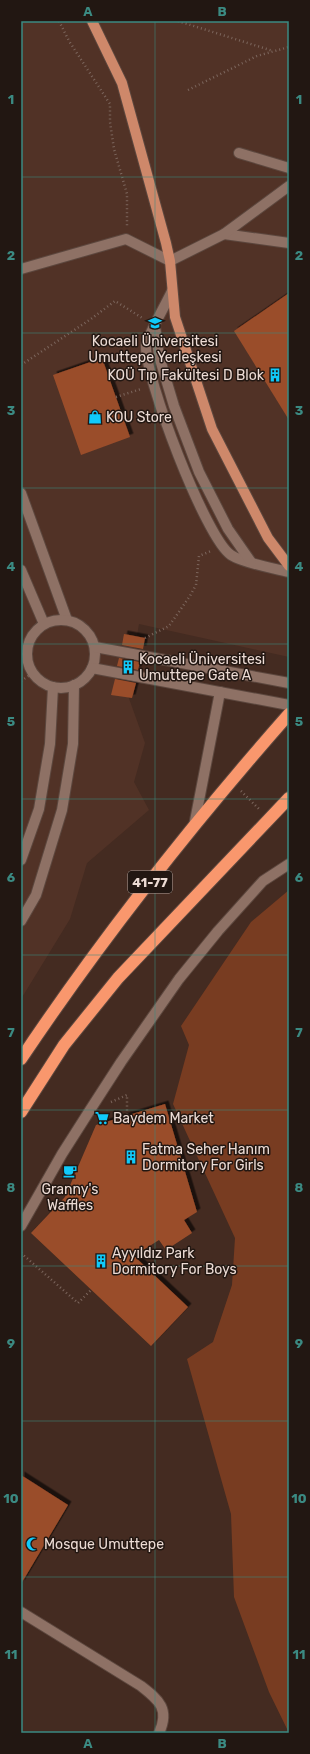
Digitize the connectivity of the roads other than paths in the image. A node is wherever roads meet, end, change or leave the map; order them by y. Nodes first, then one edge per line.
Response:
1 (92, 21) edge
2 (239, 153) dead end
3 (289, 168) edge
4 (289, 186) edge
5 (224, 234) junction
6 (289, 243) edge
7 (170, 261) junction
8 (21, 269) edge
9 (172, 291) junction
10 (155, 326) junction
11 (21, 493) edge
12 (251, 562) junction
13 (289, 566) edge
14 (21, 570) edge
15 (289, 572) edge
16 (67, 620) junction
17 (44, 624) junction
18 (95, 646) junction
19 (24, 647) edge
20 (92, 668) junction
21 (289, 683) edge
22 (74, 685) junction
23 (53, 687) junction
24 (220, 692) junction
25 (289, 705) edge
26 (289, 714) edge
27 (287, 803) edge
28 (194, 826) junction
29 (21, 860) edge
30 (289, 864) edge
31 (21, 921) edge
32 (21, 1059) edge
33 (21, 1112) edge
34 (21, 1226) edge
35 (21, 1612) edge
36 (159, 1733) edge

1 - 7 main road
2 - 3 street
4 - 5 street
5 - 6 street
5 - 7 street
7 - 8 street
7 - 9 main road
9 - 10 street
9 - 13 main road
10 - 12 street
10 - 12 street
11 - 16 street
12 - 15 street
14 - 17 street
16 - 17 street
16 - 18 street
17 - 19 street
18 - 20 street
18 - 21 street
19 - 23 street
20 - 22 street
20 - 24 street
22 - 23 street
22 - 31 street
23 - 29 street
24 - 25 street
24 - 28 street
26 - 28 highway, 41-77
27 - 33 highway, 41-77
28 - 32 highway, 41-77
30 - 34 street
35 - 36 street

